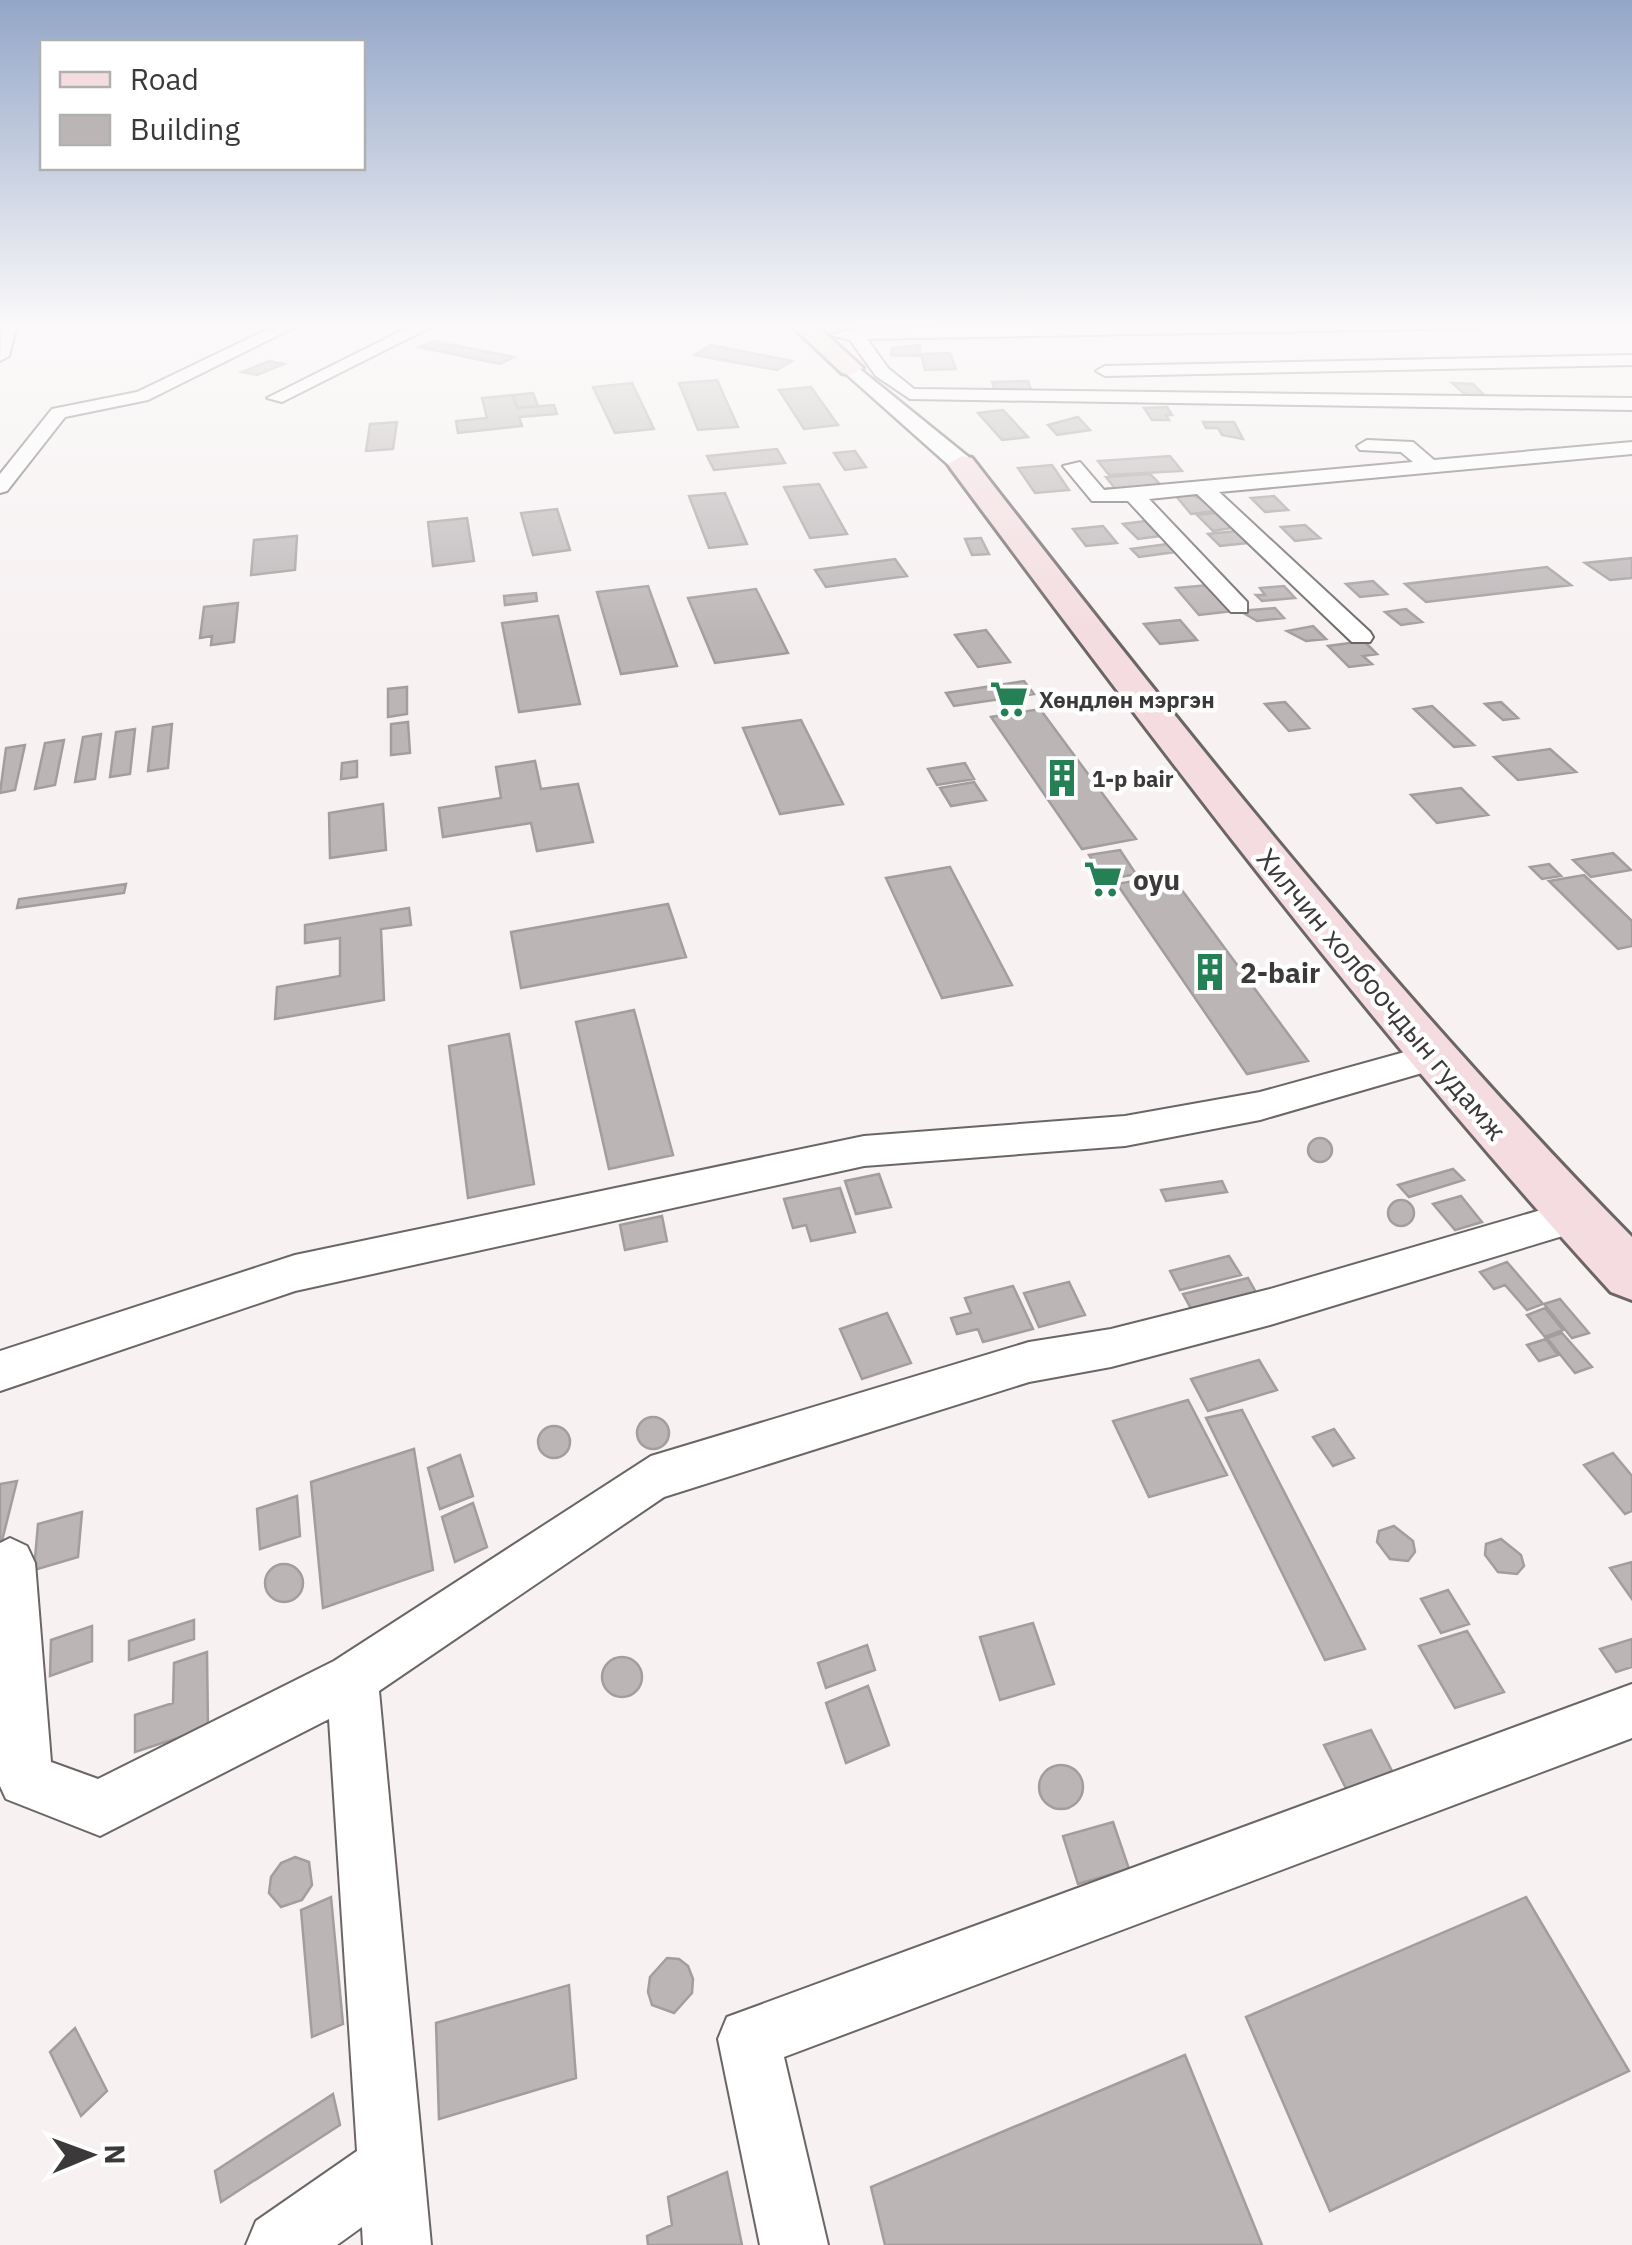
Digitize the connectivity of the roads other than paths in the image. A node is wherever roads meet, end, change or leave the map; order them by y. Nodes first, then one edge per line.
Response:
1 (47, 428) edge
2 (920, 428) edge
3 (1367, 446) dead end
4 (1632, 448) edge
5 (962, 464) joint
6 (1073, 466) dead end
7 (1431, 468) junction
8 (2, 483) edge
9 (1202, 488) junction
10 (1134, 494) junction
11 (1239, 607) dead end
12 (1361, 637) dead end
13 (1430, 1058) junction
14 (1575, 1216) junction
15 (1632, 1276) edge
16 (0, 1372) edge
17 (10, 1563) dead end
18 (352, 1679) junction
19 (1632, 1711) edge
20 (392, 2166) junction
21 (280, 2245) edge
22 (396, 2245) edge
23 (794, 2245) edge

1 - 8 street
2 - 5 street
3 - 7 street
4 - 7 street
5 - 13 main road, Хилчин холбоочдын гудамж
6 - 10 street
7 - 9 street
9 - 10 street
9 - 12 street
10 - 11 street
13 - 14 main road, Хилчин холбоочдын гудамж
13 - 16 street
14 - 15 main road, Хилчин холбоочдын гудамж
14 - 18 street
17 - 18 street
18 - 20 street
19 - 23 street
20 - 21 street
20 - 22 street

